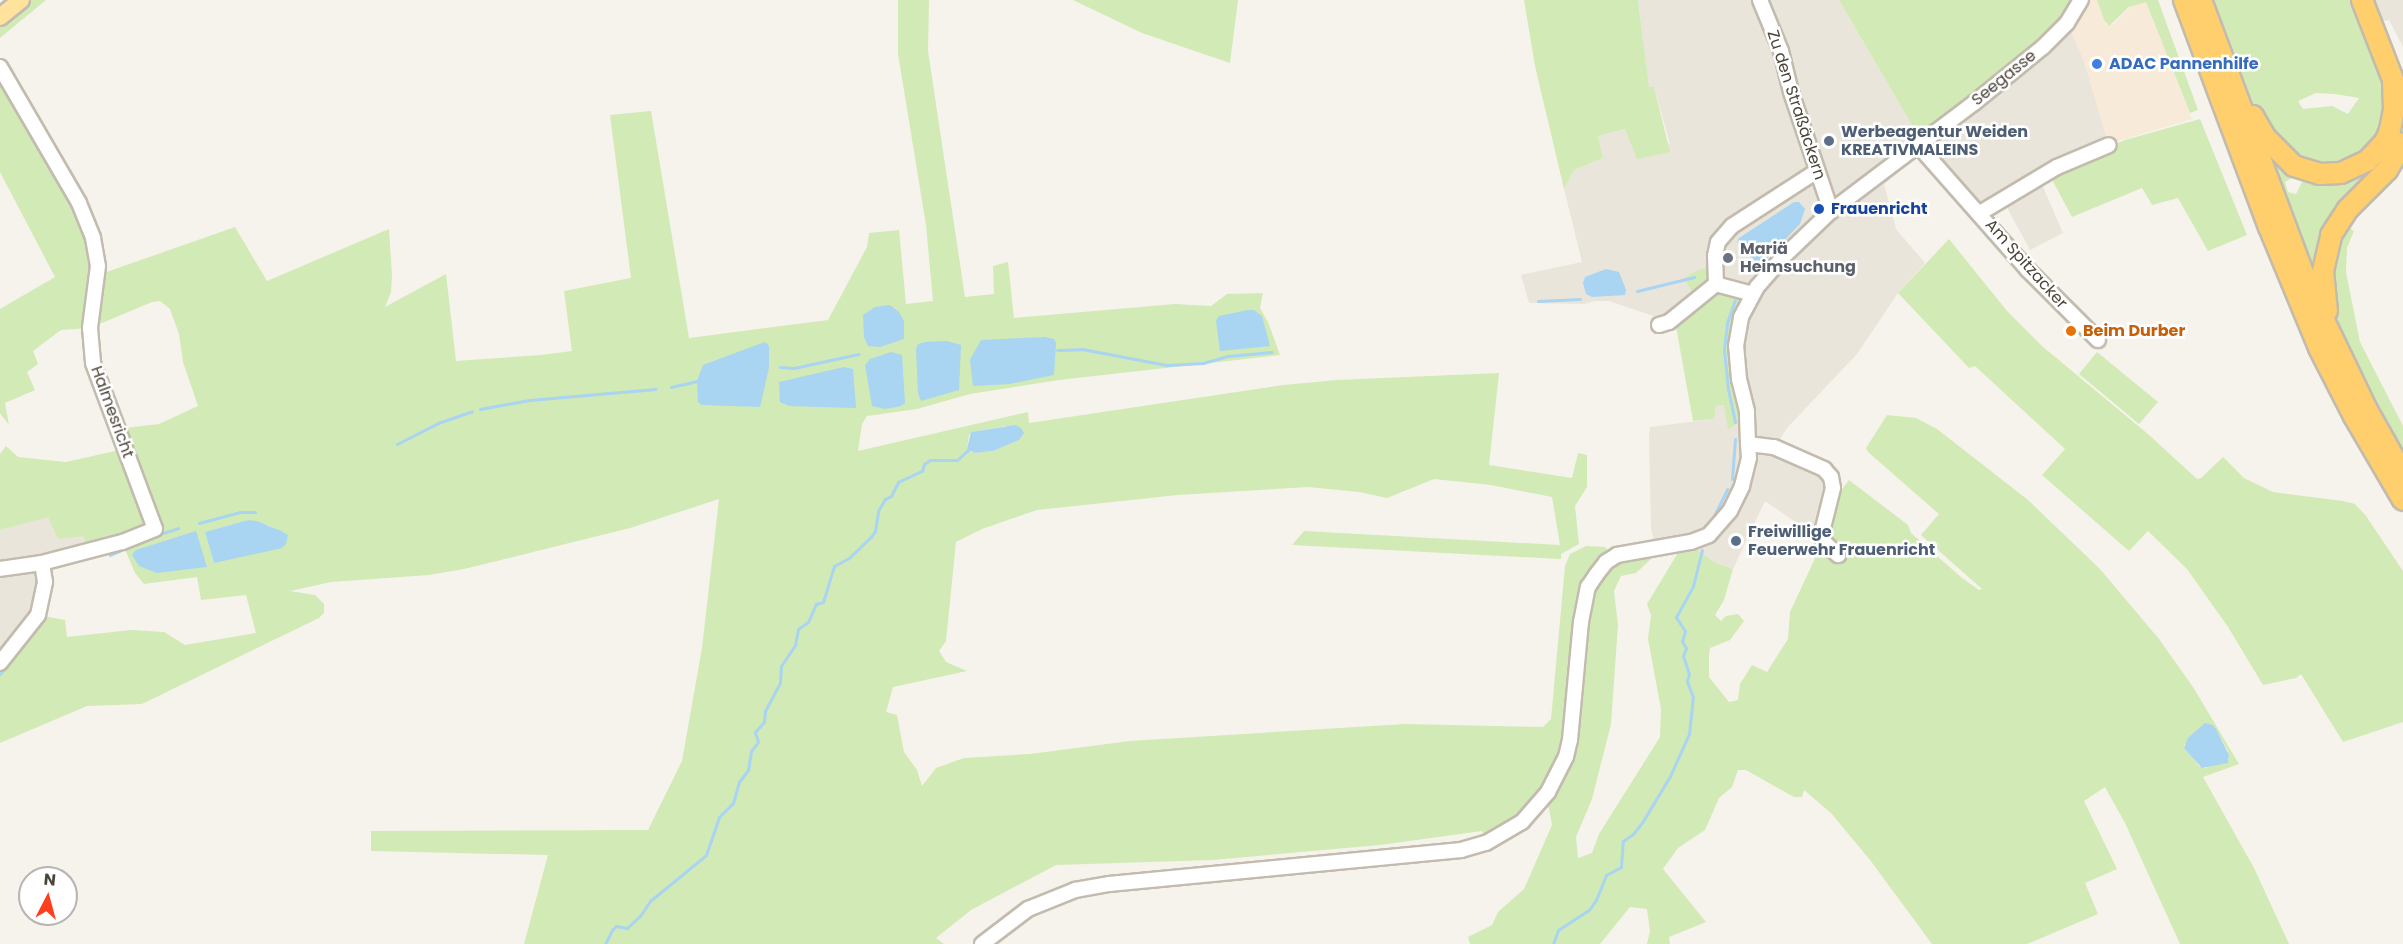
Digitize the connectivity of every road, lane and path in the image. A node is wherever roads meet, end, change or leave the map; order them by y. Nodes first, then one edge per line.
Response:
1 (21, 0) edge
2 (1761, 0) edge
3 (2081, 0) edge
4 (2184, 0) edge
5 (2201, 0) edge
6 (2362, 0) edge
7 (0, 17) edge
8 (2219, 48) junction
9 (0, 67) edge
10 (2394, 84) junction
11 (2403, 106) edge
12 (2403, 142) edge
13 (1917, 144) junction
14 (2109, 145) dead end
15 (1817, 171) junction
16 (1831, 211) junction
17 (1980, 213) junction
18 (1716, 284) junction
19 (1753, 294) junction
20 (1659, 325) dead end
21 (2098, 340) dead end
22 (2333, 343) junction
23 (1748, 444) junction
24 (2403, 474) edge
25 (2403, 500) edge
26 (1838, 555) dead end
27 (42, 563) junction
28 (0, 568) edge
29 (0, 663) edge
30 (982, 944) edge

1 - 7 main road
2 - 15 street, Zu den Straßäckern
3 - 13 street, Seegasse
4 - 25 highway
5 - 8 highway
6 - 10 highway
8 - 10 highway
8 - 22 highway
9 - 27 street, Halmesricht
10 - 11 highway
12 - 22 highway
13 - 16 street, Seegasse
13 - 17 street, Am Spitzacker
14 - 17 street, Am Spitzacker
15 - 16 street, Zu den Straßäckern
15 - 18 street
16 - 19 street, Seegasse
17 - 21 street, Am Spitzacker
18 - 19 street
18 - 20 street
19 - 23 street, Seegasse
22 - 24 highway
23 - 26 street
23 - 30 street, Seegasse
27 - 28 street, Halmesricht
27 - 29 street

